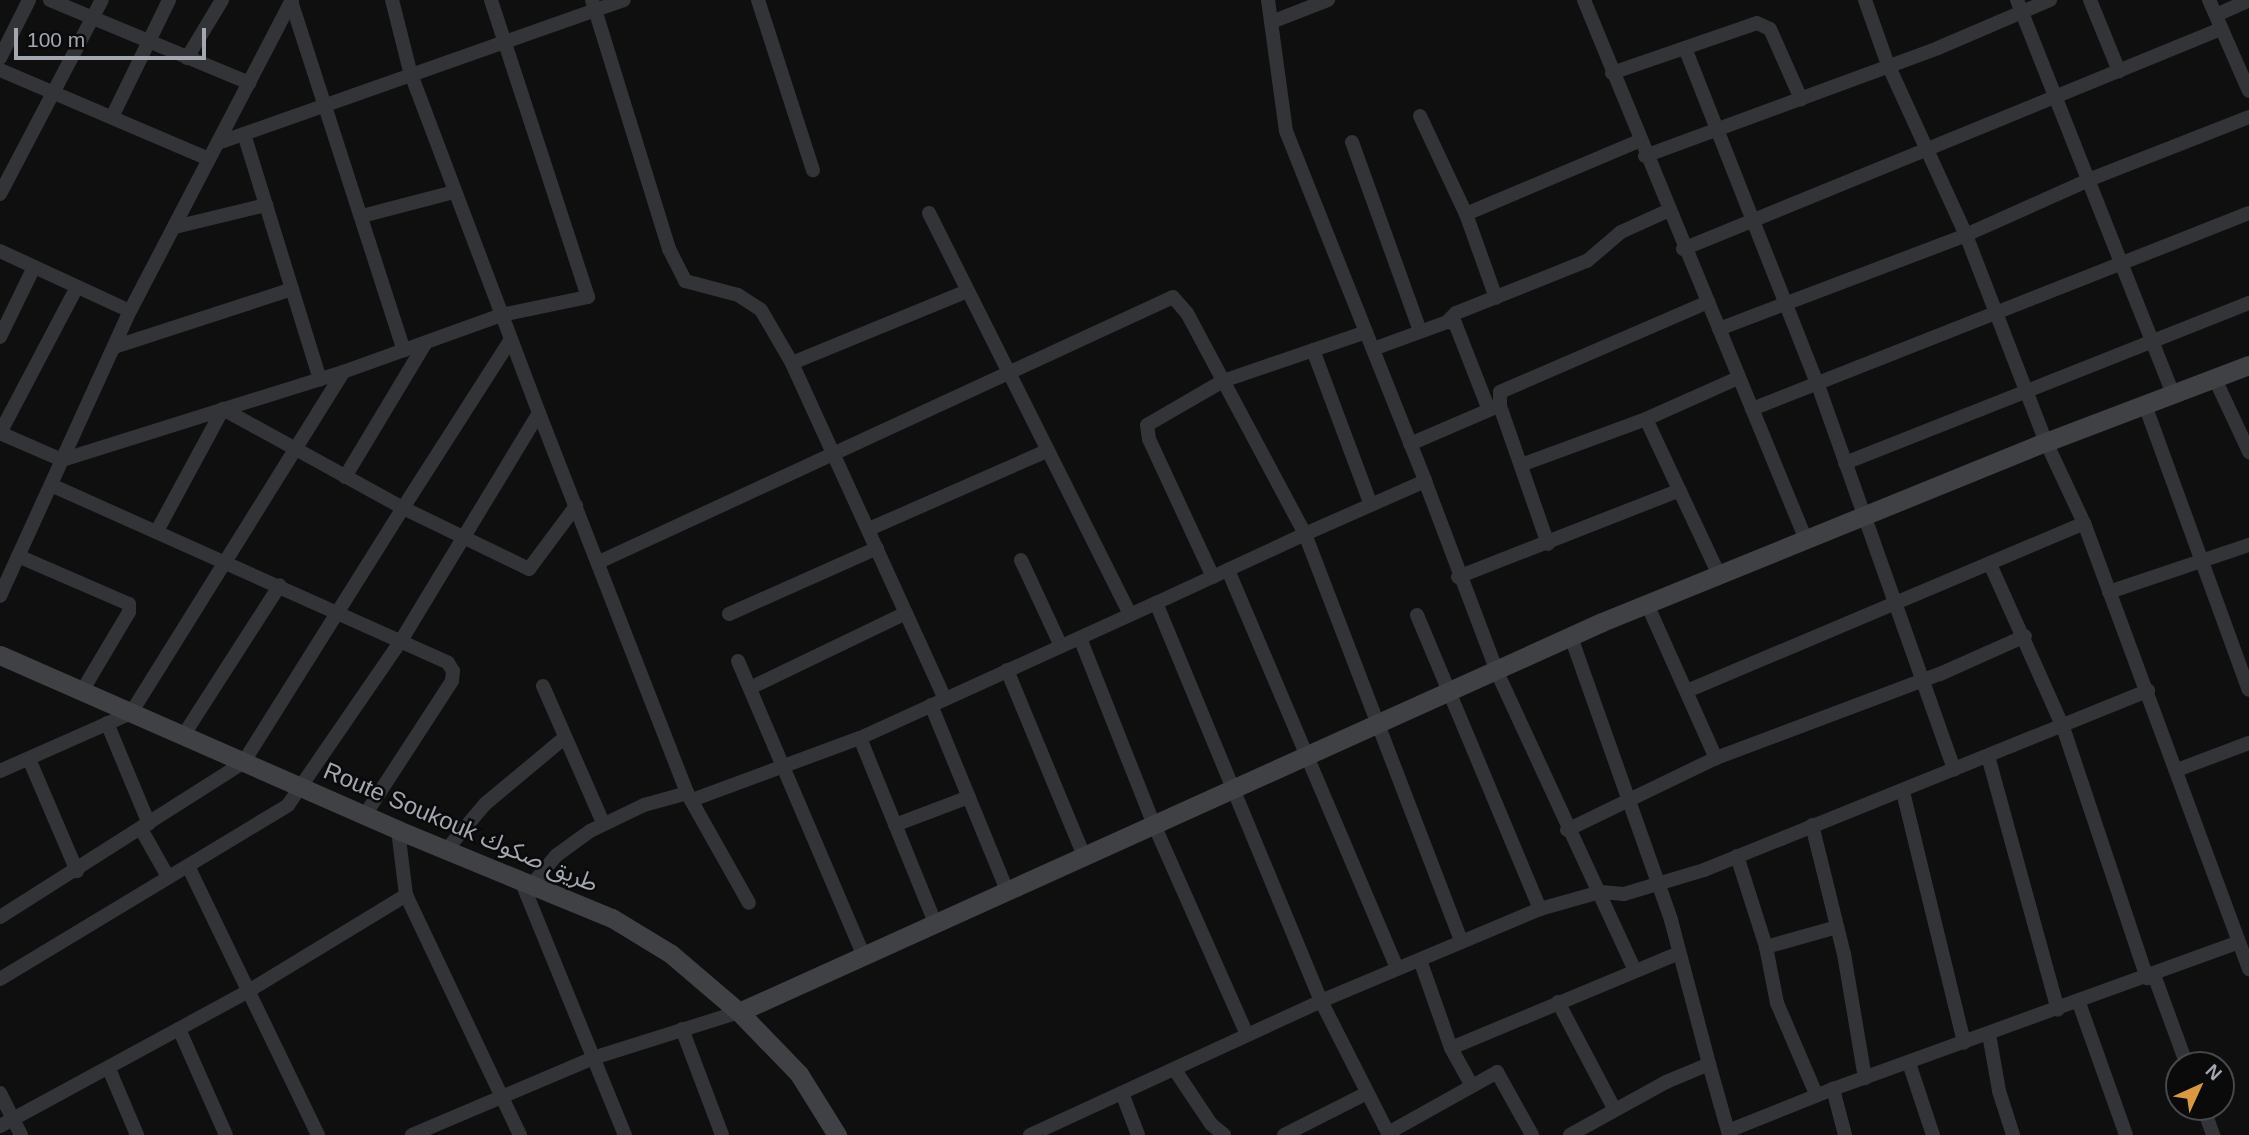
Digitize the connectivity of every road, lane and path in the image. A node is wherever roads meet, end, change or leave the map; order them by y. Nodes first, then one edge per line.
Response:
1 (29, 0) edge
2 (50, 0) edge
3 (102, 0) edge
4 (169, 0) edge
5 (222, 0) edge
6 (392, 0) edge
7 (491, 0) edge
8 (624, 0) edge
9 (758, 0) edge
10 (1268, 0) edge
11 (1328, 0) edge
12 (1584, 0) edge
13 (1865, 0) edge
14 (2050, 0) edge
15 (2090, 0) edge
16 (2209, 0) edge
17 (2249, 0) edge
18 (291, 1) edge
19 (593, 5) edge
20 (2020, 6) edge
21 (2216, 15) junction
22 (93, 18) junction
23 (1274, 21) junction
24 (2221, 29) junction
25 (150, 42) junction
26 (504, 42) junction
27 (1685, 48) junction
28 (0, 58) edge
29 (187, 58) junction
30 (1888, 65) junction
31 (0, 70) edge
32 (2119, 71) junction
33 (1612, 74) junction
34 (411, 75) junction
35 (249, 83) junction
36 (2249, 91) edge
37 (53, 92) junction
38 (2059, 96) junction
39 (1801, 99) junction
40 (327, 105) junction
41 (1420, 116) dead end
42 (112, 117) junction
43 (2249, 117) edge
44 (1717, 127) junction
45 (244, 134) junction
46 (1639, 141) junction
47 (1352, 142) dead end
48 (218, 143) junction
49 (1928, 149) junction
50 (1645, 156) junction
51 (209, 159) junction
52 (813, 170) dead end
53 (2091, 179) junction
54 (454, 192) junction
55 (0, 194) edge
56 (266, 205) junction
57 (1667, 211) junction
58 (929, 213) dead end
59 (2249, 213) edge
60 (1466, 214) junction
61 (362, 216) junction
62 (1752, 219) junction
63 (175, 227) junction
64 (1966, 235) junction
65 (1683, 249) junction
66 (0, 251) edge
67 (2120, 265) junction
68 (34, 267) junction
69 (77, 287) junction
70 (292, 289) junction
71 (965, 292) junction
72 (1496, 298) junction
73 (1708, 302) junction
74 (1783, 302) junction
75 (2249, 303) edge
76 (130, 311) junction
77 (1997, 312) junction
78 (501, 316) junction
79 (1447, 322) junction
80 (1719, 329) junction
81 (1420, 331) junction
82 (1366, 332) junction
83 (0, 337) edge
84 (510, 341) junction
85 (2151, 341) junction
86 (426, 342) junction
87 (114, 347) junction
88 (1373, 349) junction
89 (404, 350) junction
90 (1313, 350) junction
91 (792, 363) junction
92 (2249, 365) edge
93 (343, 372) junction
94 (1008, 374) junction
95 (320, 379) junction
96 (1738, 379) junction
97 (2215, 379) junction
98 (1223, 381) junction
99 (1818, 385) junction
100 (2025, 389) junction
101 (2173, 396) junction
102 (2146, 405) junction
103 (1495, 408) junction
104 (223, 409) junction
105 (1752, 409) junction
106 (539, 414) junction
107 (1646, 419) junction
108 (0, 433) edge
109 (2046, 442) junction
110 (1410, 444) junction
111 (294, 450) junction
112 (1047, 450) junction
113 (2249, 452) edge
114 (832, 453) junction
115 (62, 460) junction
116 (1845, 463) junction
117 (1521, 465) junction
118 (345, 477) junction
119 (1425, 481) junction
120 (51, 485) junction
121 (1680, 490) junction
122 (1371, 505) junction
123 (576, 506) junction
124 (403, 508) junction
125 (1864, 517) junction
126 (2084, 523) junction
127 (869, 529) junction
128 (157, 531) junction
129 (1304, 534) junction
130 (463, 540) junction
131 (1806, 540) junction
132 (1548, 544) junction
133 (2249, 545) edge
134 (877, 548) junction
135 (18, 556) junction
136 (1021, 560) dead end
137 (225, 561) junction
138 (599, 562) junction
139 (1990, 564) junction
140 (2200, 564) junction
141 (1228, 570) junction
142 (1719, 575) junction
143 (1213, 577) junction
144 (1458, 577) junction
145 (280, 585) junction
146 (2109, 592) junction
147 (0, 596) edge
148 (1156, 603) junction
149 (1647, 604) junction
150 (1896, 605) junction
151 (340, 612) junction
152 (906, 613) junction
153 (729, 614) dead end
154 (1130, 615) junction
155 (1417, 615) dead end
156 (2025, 636) junction
157 (1571, 637) junction
158 (1080, 638) junction
159 (402, 639) junction
160 (1061, 646) junction
161 (0, 655) edge
162 (738, 661) dead end
163 (1007, 670) junction
164 (1497, 672) junction
165 (1922, 681) junction
166 (543, 686) dead end
167 (750, 688) junction
168 (2249, 690) edge
169 (82, 691) junction
170 (1687, 691) junction
171 (2148, 691) junction
172 (1450, 693) junction
173 (938, 702) junction
174 (131, 713) junction
175 (107, 723) junction
176 (1378, 725) junction
177 (2063, 727) junction
178 (183, 736) junction
179 (563, 738) junction
180 (860, 738) junction
181 (2249, 743) edge
182 (1988, 756) junction
183 (1307, 758) junction
184 (1716, 758) junction
185 (29, 759) junction
186 (243, 763) junction
187 (781, 770) junction
188 (1954, 770) junction
189 (2177, 770) junction
190 (0, 771) edge
191 (303, 787) junction
192 (1234, 792) junction
193 (1903, 792) junction
194 (689, 796) junction
195 (969, 797) junction
196 (1630, 802) junction
197 (365, 815) junction
198 (603, 823) junction
199 (895, 825) junction
200 (1812, 825) junction
201 (145, 827) junction
202 (1155, 827) junction
203 (398, 830) junction
204 (1567, 830) junction
205 (447, 849) junction
206 (1737, 856) junction
207 (1084, 858) junction
208 (188, 866) junction
209 (77, 871) junction
210 (168, 877) junction
211 (527, 880) junction
212 (1658, 884) junction
213 (1008, 892) junction
214 (1600, 892) junction
215 (406, 895) junction
216 (749, 903) dead end
217 (1540, 909) junction
218 (0, 917) edge
219 (936, 925) junction
220 (1837, 927) junction
221 (1462, 942) junction
222 (2238, 942) junction
223 (1766, 947) junction
224 (1679, 953) junction
225 (864, 957) junction
226 (1420, 960) junction
227 (1397, 969) junction
228 (1634, 969) junction
229 (2249, 970) edge
230 (2151, 977) junction
231 (0, 979) edge
232 (250, 990) junction
233 (1321, 1001) junction
234 (1558, 1002) junction
235 (2079, 1003) junction
236 (2058, 1010) junction
237 (739, 1012) junction
238 (179, 1029) junction
239 (682, 1029) junction
240 (1989, 1034) junction
241 (1247, 1035) junction
242 (1964, 1043) junction
243 (1451, 1048) junction
244 (2182, 1051) edge
245 (593, 1058) junction
246 (1909, 1062) junction
247 (1709, 1064) junction
248 (109, 1069) junction
249 (1175, 1070) junction
250 (1866, 1078) junction
251 (1472, 1086) junction
252 (1833, 1088) junction
253 (0, 1093) edge
254 (1122, 1093) junction
255 (1367, 1093) junction
256 (1816, 1094) junction
257 (503, 1097) junction
258 (1615, 1110) junction
259 (7, 1123) edge
260 (1052, 1130) edge
261 (1389, 1134) edge
262 (1728, 1134) edge
263 (21, 1135) edge
264 (136, 1135) edge
265 (226, 1135) edge
266 (318, 1135) edge
267 (412, 1135) edge
268 (520, 1135) edge
269 (625, 1135) edge
270 (722, 1135) edge
271 (837, 1135) edge
272 (1030, 1135) edge
273 (1138, 1135) edge
274 (1224, 1135) edge
275 (1284, 1135) edge
276 (1532, 1135) edge
277 (1570, 1135) edge
278 (1845, 1135) edge
279 (1933, 1135) edge
280 (2013, 1135) edge
281 (2126, 1135) edge

1 - 28 street
2 - 22 street
3 - 22 street
4 - 25 street
5 - 29 street
6 - 34 street
7 - 26 street
8 - 19 street
9 - 52 street
10 - 23 street
11 - 23 street
12 - 33 street
13 - 30 street
14 - 20 street
15 - 32 street
16 - 21 street
17 - 21 street
18 - 35 street
18 - 40 street
19 - 26 street
19 - 91 street
20 - 30 street
20 - 38 street
21 - 24 street
22 - 25 street
22 - 37 street
23 - 82 street
24 - 32 street
24 - 36 street
25 - 29 street
25 - 42 street
26 - 34 street
26 - 78 street
27 - 33 street
27 - 39 street
27 - 44 street
29 - 35 street
30 - 39 street
30 - 49 street
31 - 37 street
32 - 38 street
33 - 46 street
34 - 40 street
34 - 54 street
35 - 48 street
37 - 42 street
37 - 55 street
38 - 49 street
38 - 53 street
39 - 44 street
40 - 45 street
40 - 61 street
41 - 60 street
42 - 51 street
43 - 53 street
44 - 50 street
44 - 62 street
45 - 48 street
45 - 56 street
46 - 50 street
46 - 60 street
47 - 81 street
48 - 51 street
49 - 62 street
49 - 64 street
50 - 57 street
51 - 63 street
53 - 64 street
53 - 67 street
54 - 61 street
54 - 78 street
56 - 63 street
56 - 70 street
57 - 65 street
57 - 72 street
58 - 71 street
59 - 67 street
60 - 72 street
61 - 89 street
62 - 65 street
62 - 74 street
63 - 76 street
64 - 74 street
64 - 77 street
65 - 73 street
66 - 68 street
67 - 77 street
67 - 85 street
68 - 69 street
68 - 83 street
69 - 76 street
69 - 108 street
70 - 87 street
70 - 95 street
71 - 91 street
71 - 94 street
72 - 79 street
73 - 80 street
73 - 103 street
74 - 80 street
74 - 99 street
75 - 85 street
76 - 87 street
77 - 99 street
77 - 100 street
78 - 84 street
78 - 86 street
79 - 81 street
79 - 103 street
80 - 96 street
81 - 88 street
82 - 88 street
82 - 90 street
84 - 106 street
84 - 124 street
85 - 100 street
85 - 101 street
86 - 89 street
86 - 118 street
87 - 115 street
88 - 110 street
89 - 93 street
90 - 98 street
90 - 122 street
91 - 114 street
92 - 97 street
93 - 95 street
93 - 111 street
94 - 98 street
94 - 112 street
94 - 114 street
95 - 104 street
96 - 105 street
96 - 107 street
97 - 101 street
97 - 113 street
98 - 129 street
98 - 143 street
99 - 105 street
99 - 116 street
100 - 109 street
100 - 116 street
101 - 102 street
102 - 109 street
102 - 140 street
103 - 110 street
103 - 117 street
104 - 111 street
104 - 115 street
104 - 128 street
105 - 131 street
106 - 123 street
106 - 130 street
107 - 117 street
107 - 121 street
108 - 115 street
109 - 125 street
109 - 126 street
110 - 119 street
111 - 118 street
111 - 137 street
112 - 127 street
112 - 154 street
114 - 127 street
114 - 138 street
115 - 120 street
116 - 125 street
117 - 132 street
118 - 124 street
119 - 122 street
119 - 144 street
120 - 128 street
120 - 135 street
121 - 132 street
121 - 142 street
122 - 129 street
123 - 130 street
123 - 138 street
124 - 130 street
124 - 151 street
125 - 131 street
125 - 150 street
126 - 139 street
126 - 146 street
127 - 134 street
128 - 137 street
129 - 141 street
129 - 176 street
130 - 159 street
131 - 142 street
132 - 144 street
133 - 140 street
134 - 152 street
134 - 153 street
135 - 147 street
135 - 169 street
136 - 160 street
137 - 145 street
137 - 174 street
138 - 194 street
139 - 150 street
139 - 156 street
140 - 146 street
140 - 168 street
141 - 143 street
141 - 183 street
142 - 149 street
143 - 148 street
144 - 164 street
145 - 151 street
145 - 178 street
146 - 171 street
148 - 154 street
148 - 192 street
149 - 157 street
149 - 170 street
150 - 165 street
150 - 170 street
151 - 159 street
151 - 186 street
152 - 167 street
152 - 173 street
154 - 158 street
155 - 172 street
156 - 165 street
156 - 177 street
157 - 164 street
157 - 196 street
158 - 160 street
158 - 202 street
159 - 191 street
159 - 197 street
160 - 163 street
161 - 169 street, Route Soukouk طريق صكوك
162 - 167 street
163 - 173 street
163 - 207 street
164 - 172 street
164 - 204 street
165 - 184 street
165 - 188 street
166 - 179 street
167 - 187 street
169 - 174 street, Route Soukouk طريق صكوك
170 - 184 street
171 - 177 street
171 - 189 street
172 - 176 street
172 - 217 street
173 - 180 street
173 - 195 street
174 - 175 street
174 - 178 street, Route Soukouk طريق صكوك
175 - 185 street
175 - 201 street
176 - 183 street
176 - 221 street
177 - 182 street
177 - 230 street
178 - 186 street, Route Soukouk طريق صكوك
179 - 198 street
179 - 205 street
180 - 187 street
180 - 199 street
181 - 189 street
182 - 188 street
182 - 236 street
183 - 192 street
183 - 227 street
184 - 196 street
185 - 190 street
185 - 209 street
186 - 191 street, Route Soukouk طريق صكوك
186 - 201 street
187 - 194 street
187 - 225 street
188 - 193 street
189 - 222 street
191 - 197 street, Route Soukouk طريق صكوك
191 - 208 street
192 - 202 street
192 - 233 street
193 - 200 street
193 - 242 street
194 - 198 street
194 - 216 street
195 - 199 street
195 - 213 street
196 - 204 street
196 - 212 street
197 - 203 street, Route Soukouk طريق صكوك
198 - 211 street
199 - 219 street
200 - 206 street
200 - 220 street
201 - 209 street
201 - 210 street
202 - 207 street
202 - 241 street
203 - 205 street, Route Soukouk طريق صكوك
203 - 215 street
204 - 214 street
205 - 211 street, Route Soukouk طريق صكوك
206 - 212 street
206 - 223 street
207 - 213 street
208 - 210 street
208 - 232 street
209 - 218 street
210 - 231 street
211 - 237 street, Route Soukouk طريق صكوك
211 - 245 street
212 - 214 street
212 - 224 street
213 - 219 street
214 - 217 street
214 - 228 street
215 - 232 street
215 - 257 street
217 - 221 street
219 - 225 street
220 - 223 street
220 - 250 street
221 - 226 street
222 - 229 street
222 - 230 street
223 - 256 street
224 - 228 street
224 - 247 street
225 - 237 street
226 - 227 street
226 - 243 street
227 - 233 street
228 - 234 street
230 - 235 street
230 - 244 street
232 - 238 street
232 - 266 street
233 - 241 street
233 - 255 street
234 - 243 street
234 - 258 street
235 - 236 street
235 - 281 street
236 - 240 street
237 - 239 street
237 - 271 street, Route Soukouk طريق صكوك
238 - 248 street
238 - 265 street
239 - 245 street
239 - 270 street
240 - 242 street
240 - 280 street
241 - 249 street
242 - 246 street
243 - 251 street
245 - 257 street
245 - 269 street
246 - 250 street
246 - 279 street
247 - 258 street
247 - 262 street
248 - 259 street
248 - 264 street
249 - 254 street
249 - 274 street
250 - 252 street
251 - 261 street
251 - 276 street
252 - 256 street
252 - 278 street
253 - 259 street
254 - 260 street
254 - 273 street
255 - 261 street
255 - 275 street
256 - 262 street
257 - 267 street
257 - 268 street
258 - 277 street
259 - 263 street
260 - 272 street

